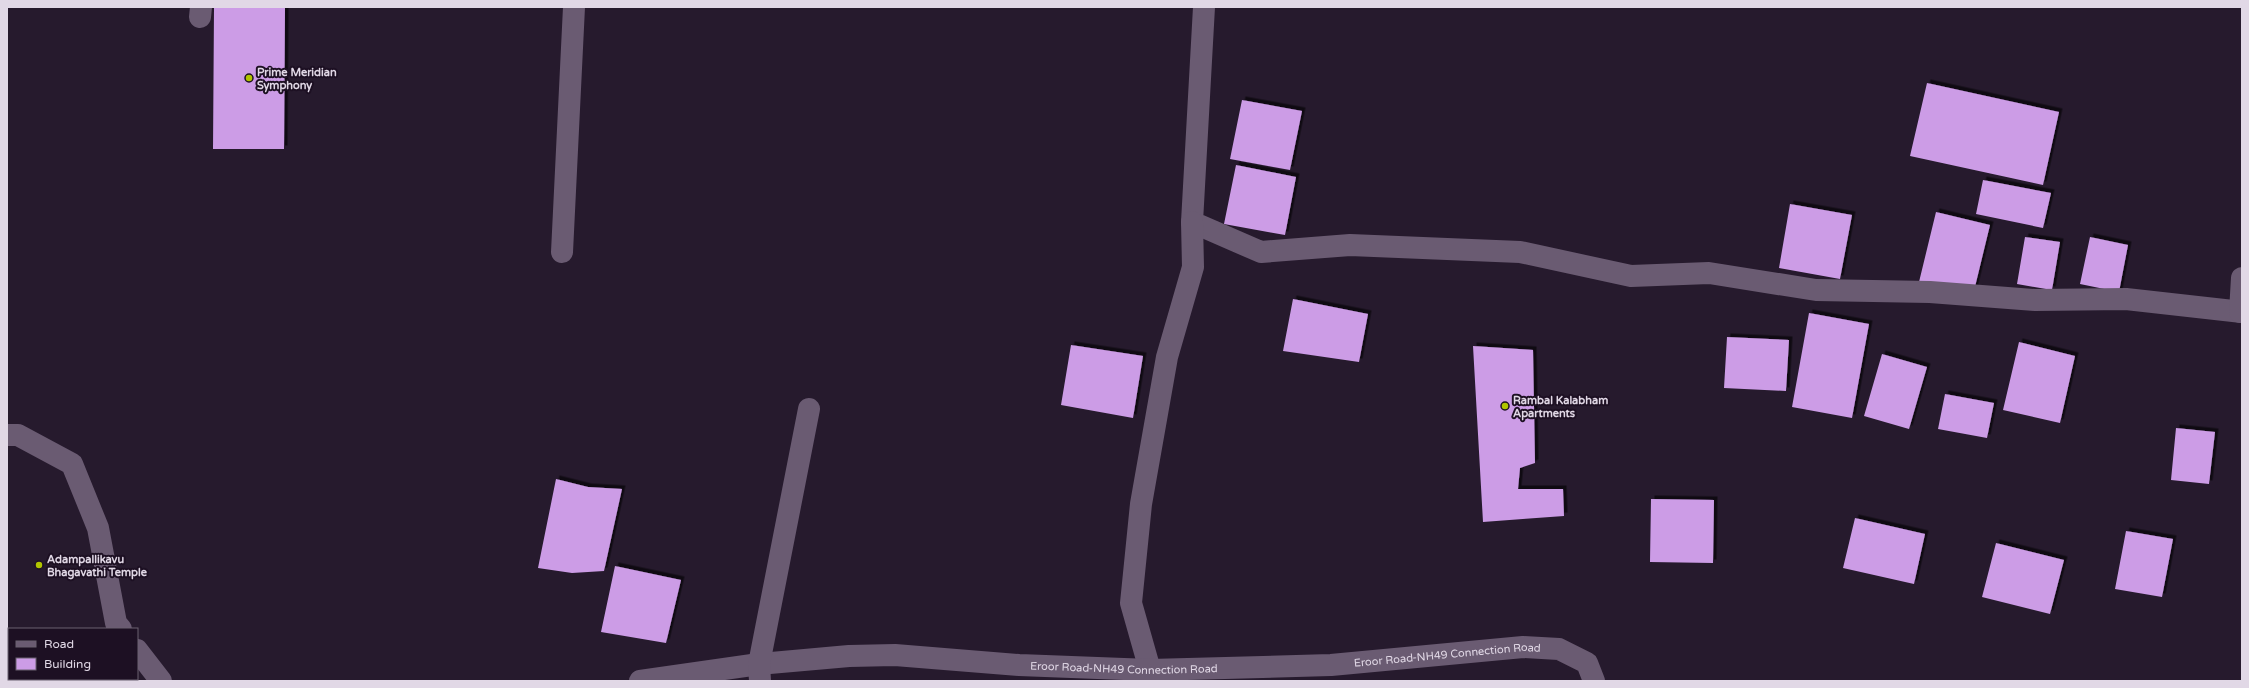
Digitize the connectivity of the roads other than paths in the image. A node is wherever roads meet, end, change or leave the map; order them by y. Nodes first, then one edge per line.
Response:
1 (574, 7) edge
2 (1204, 7) edge
3 (1192, 222) junction
4 (562, 252) dead end
5 (2242, 278) edge
6 (2241, 312) edge
7 (810, 409) dead end
8 (7, 435) edge
9 (120, 628) edge
10 (138, 651) edge
11 (1150, 670) junction
12 (759, 672) edge
13 (161, 681) edge
14 (640, 681) edge
15 (1594, 681) edge

1 - 4 street
2 - 3 street
3 - 6 street
3 - 11 street
5 - 6 street
7 - 12 street
8 - 9 street
10 - 13 street
11 - 12 street, Eroor Road-NH49 Connection Road
11 - 15 street, Eroor Road-NH49 Connection Road
12 - 14 street, Eroor Road-NH49 Connection Road

